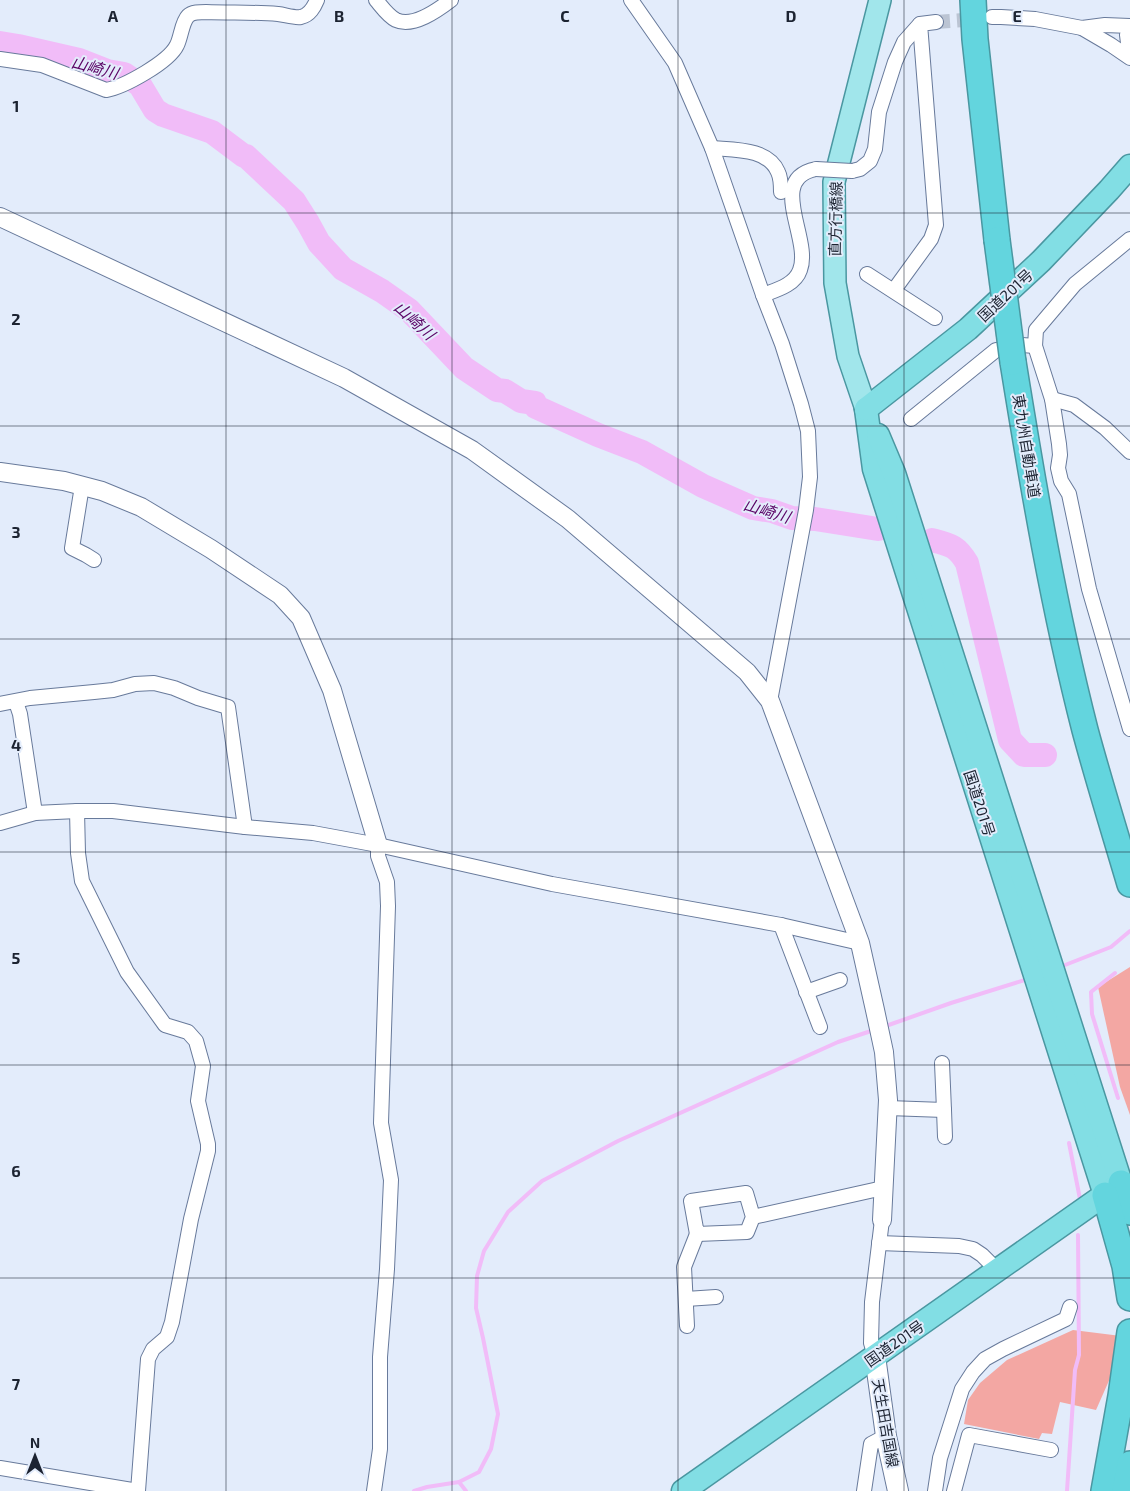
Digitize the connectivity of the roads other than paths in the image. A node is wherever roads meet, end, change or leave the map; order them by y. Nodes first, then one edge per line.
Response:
1 (317, 0) edge
2 (376, 0) edge
3 (451, 0) edge
4 (632, 0) edge
5 (880, 0) edge
6 (973, 0) edge
7 (992, 18) tunnel mouth
8 (936, 22) tunnel mouth
9 (920, 24) junction
10 (1130, 27) edge
11 (1082, 28) junction
12 (1130, 45) edge
13 (1130, 58) edge
14 (0, 59) edge
15 (712, 148) junction
16 (1130, 166) edge
17 (782, 192) dead end
18 (0, 217) edge
19 (1130, 240) edge
20 (867, 274) dead end
21 (894, 290) junction
22 (763, 295) junction
23 (935, 318) dead end
24 (1035, 346) junction
25 (1052, 399) junction
26 (866, 409) junction
27 (911, 419) dead end
28 (1130, 452) edge
29 (0, 472) edge
30 (82, 486) junction
31 (94, 560) dead end
32 (16, 702) junction
33 (770, 702) junction
34 (0, 704) edge
35 (1130, 729) edge
36 (77, 810) junction
37 (35, 813) junction
38 (0, 824) edge
39 (245, 827) junction
40 (378, 845) junction
41 (1130, 882) edge
42 (781, 926) junction
43 (860, 943) junction
44 (840, 980) dead end
45 (806, 992) junction
46 (820, 1027) dead end
47 (942, 1063) dead end
48 (888, 1108) junction
49 (944, 1110) junction
50 (944, 1137) dead end
51 (1118, 1185) edge
52 (883, 1188) junction
53 (1130, 1212) edge
54 (753, 1217) junction
55 (882, 1220) joint
56 (697, 1234) junction
57 (879, 1244) junction
58 (997, 1270) junction
59 (716, 1297) dead end
60 (1130, 1298) edge
61 (686, 1299) junction
62 (1070, 1306) dead end
63 (687, 1326) dead end
64 (1130, 1332) edge
65 (875, 1356) junction
66 (886, 1436) junction
67 (1051, 1450) dead end
68 (1130, 1464) edge
69 (0, 1468) edge
70 (138, 1491) edge
71 (374, 1491) edge
72 (683, 1491) edge
73 (864, 1491) edge
74 (898, 1491) edge
75 (935, 1491) edge
76 (954, 1491) edge
77 (1104, 1491) edge
78 (1125, 1491) edge

1 - 14 street
2 - 3 street
4 - 15 street
5 - 26 main road, 直方行橋線
6 - 41 highway, 東九州自動車道, bridge
7 - 11 street
8 - 9 street
9 - 21 street
9 - 22 street, bridge
10 - 11 street
10 - 12 street
11 - 13 street
15 - 17 street
15 - 22 street
16 - 26 highway, 国道201号
18 - 33 street
19 - 24 street
20 - 21 street
21 - 23 street
22 - 33 street
24 - 25 street
24 - 27 street
25 - 28 street
25 - 35 street
26 - 51 highway, 国道201号
29 - 30 street
30 - 31 street
30 - 40 street
32 - 34 street
32 - 37 street
32 - 39 street
33 - 43 street
36 - 37 street
36 - 39 street
36 - 70 street
37 - 38 street
39 - 40 street
40 - 42 street
40 - 71 street
42 - 43 street
42 - 45 street
43 - 48 street
44 - 45 street
45 - 46 street
47 - 49 street
48 - 49 street
48 - 52 street
49 - 50 street
51 - 53 highway
51 - 58 highway, 国道201号
51 - 60 highway
52 - 54 street
52 - 55 street
54 - 56 street
54 - 56 street
55 - 57 street
56 - 61 street
57 - 58 street
57 - 65 street
58 - 65 highway, 国道201号
59 - 61 street
61 - 63 street
62 - 75 street
64 - 77 highway
65 - 66 main road, 天生田吉国線
65 - 72 highway, 国道201号
66 - 73 street
66 - 74 main road, 天生田吉国線
67 - 76 street
68 - 78 highway
69 - 70 street

